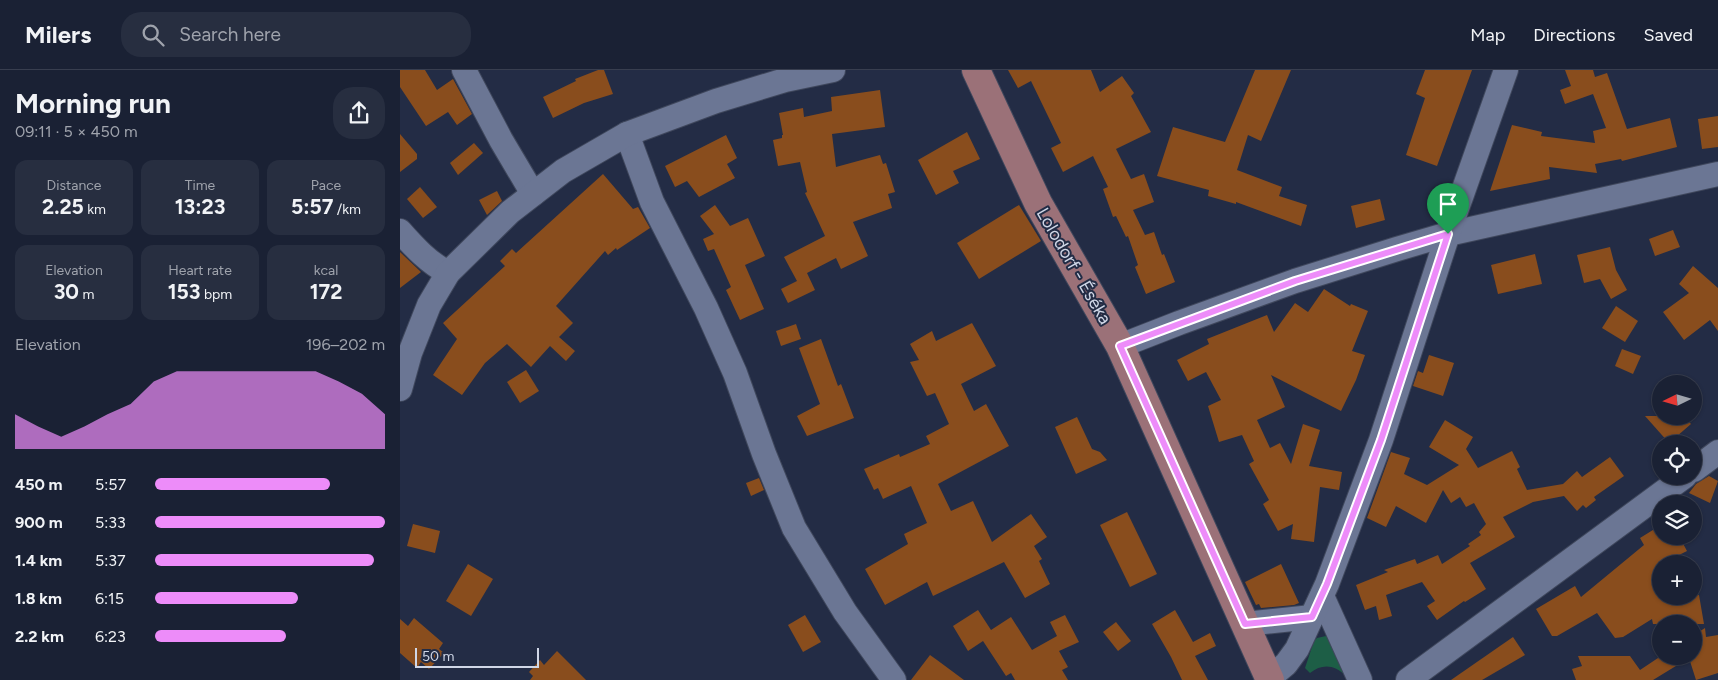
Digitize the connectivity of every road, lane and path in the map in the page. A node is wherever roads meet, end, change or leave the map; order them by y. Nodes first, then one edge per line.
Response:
1 (464, 70) edge
2 (833, 70) edge
3 (976, 70) edge
4 (1506, 70) edge
5 (627, 134) junction
6 (1718, 174) edge
7 (533, 194) junction
8 (400, 231) edge
9 (1448, 234) junction
10 (448, 273) junction
11 (1120, 346) junction
12 (400, 389) edge
13 (1718, 452) edge
14 (1702, 464) edge
15 (1673, 485) edge
16 (1322, 596) junction
17 (1312, 617) junction
18 (1245, 624) junction
19 (894, 680) edge
20 (1269, 680) edge
21 (1360, 680) edge
22 (1408, 680) edge

1 - 7 street
2 - 5 street
3 - 11 main road, Lolodorf - Éséka
4 - 9 street
5 - 7 street
5 - 19 street
6 - 9 street
7 - 10 street
8 - 10 street
9 - 11 street
9 - 16 street
10 - 12 street
11 - 18 main road, Lolodorf - Éséka
13 - 14 street
15 - 22 street
16 - 17 street
16 - 21 street
17 - 18 street
17 - 20 street
18 - 20 main road, Lolodorf - Éséka

